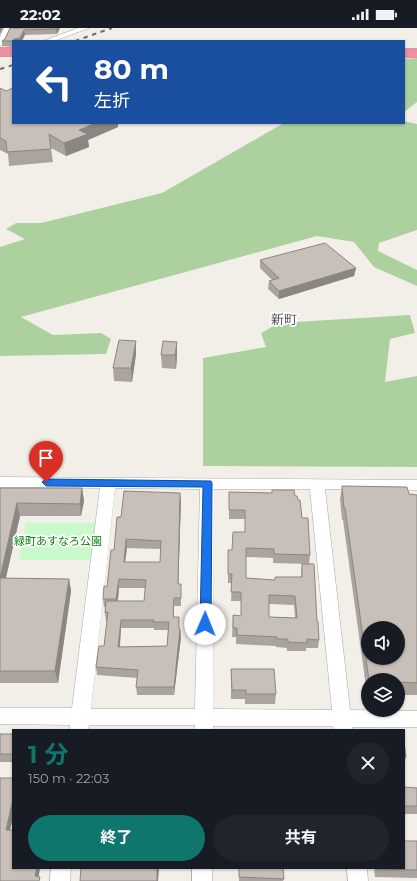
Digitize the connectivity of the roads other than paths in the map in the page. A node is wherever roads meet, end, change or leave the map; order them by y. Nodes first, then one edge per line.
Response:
1 (8, 28) edge
2 (85, 28) edge
3 (68, 31) edge
4 (49, 40) edge
5 (0, 44) edge
6 (405, 53) edge
7 (417, 53) edge
8 (0, 482) edge
9 (108, 482) junction
10 (207, 483) junction
11 (317, 484) junction
12 (417, 485) edge
13 (0, 716) edge
14 (417, 719) edge
15 (80, 723) edge
16 (204, 724) edge
17 (343, 724) edge
18 (61, 869) edge
19 (202, 869) edge
20 (357, 869) edge
21 (60, 881) edge
22 (202, 881) edge
23 (358, 881) edge

1 - 5 street
2 - 3 street
3 - 4 street
6 - 7 highway
8 - 9 street
9 - 10 street
9 - 15 street
10 - 11 street
10 - 16 street
11 - 12 street
11 - 17 street
13 - 15 street
14 - 17 street
15 - 16 street
16 - 17 street
18 - 21 street
19 - 22 street
20 - 23 street

